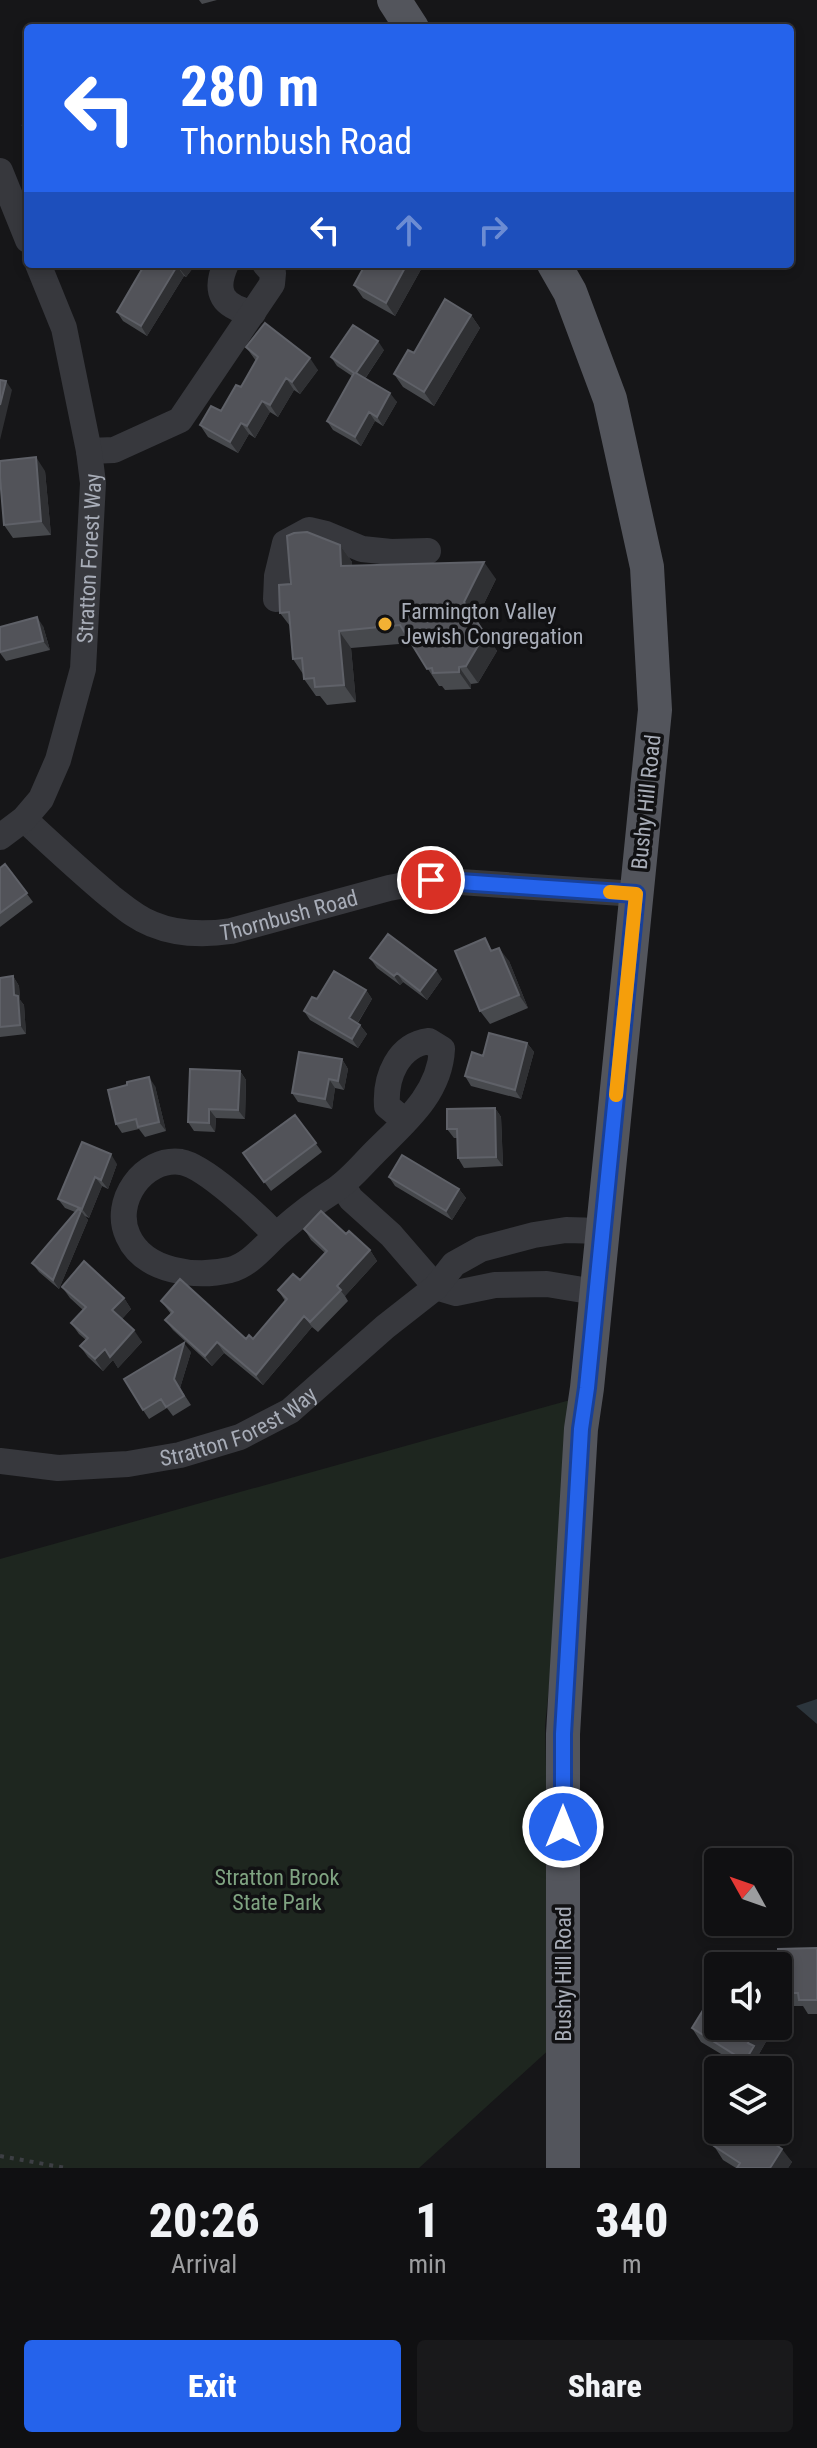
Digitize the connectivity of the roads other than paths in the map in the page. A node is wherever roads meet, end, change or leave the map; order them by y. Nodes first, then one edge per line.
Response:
1 (394, 0) edge
2 (409, 24) edge
3 (0, 171) edge
4 (24, 230) edge
5 (40, 268) edge
6 (224, 268) edge
7 (269, 268) edge
8 (556, 268) edge
9 (253, 313) junction
10 (89, 451) junction
11 (428, 551) dead end
12 (276, 599) edge
13 (24, 819) junction
14 (0, 837) edge
15 (636, 894) junction
16 (405, 1121) dead end
17 (342, 1185) junction
18 (602, 1231) junction
19 (276, 1235) junction
20 (436, 1287) junction
21 (595, 1292) junction
22 (0, 1461) edge
23 (563, 2168) edge

1 - 2 main road
3 - 4 street
5 - 10 street, Stratton Forest Way
6 - 9 street
7 - 9 street
8 - 15 main road, Bushy Hill Road
9 - 10 street
10 - 13 street, Stratton Forest Way
11 - 12 street
13 - 14 street, Stratton Forest Way
13 - 15 street, Thornbush Road
15 - 18 main road, Bushy Hill Road
16 - 17 street
17 - 19 street
17 - 20 street
18 - 20 street, Stratton Forest Way
18 - 21 main road, Bushy Hill Road
19 - 19 street
20 - 21 street
20 - 22 street, Stratton Forest Way
21 - 23 main road, Bushy Hill Road

